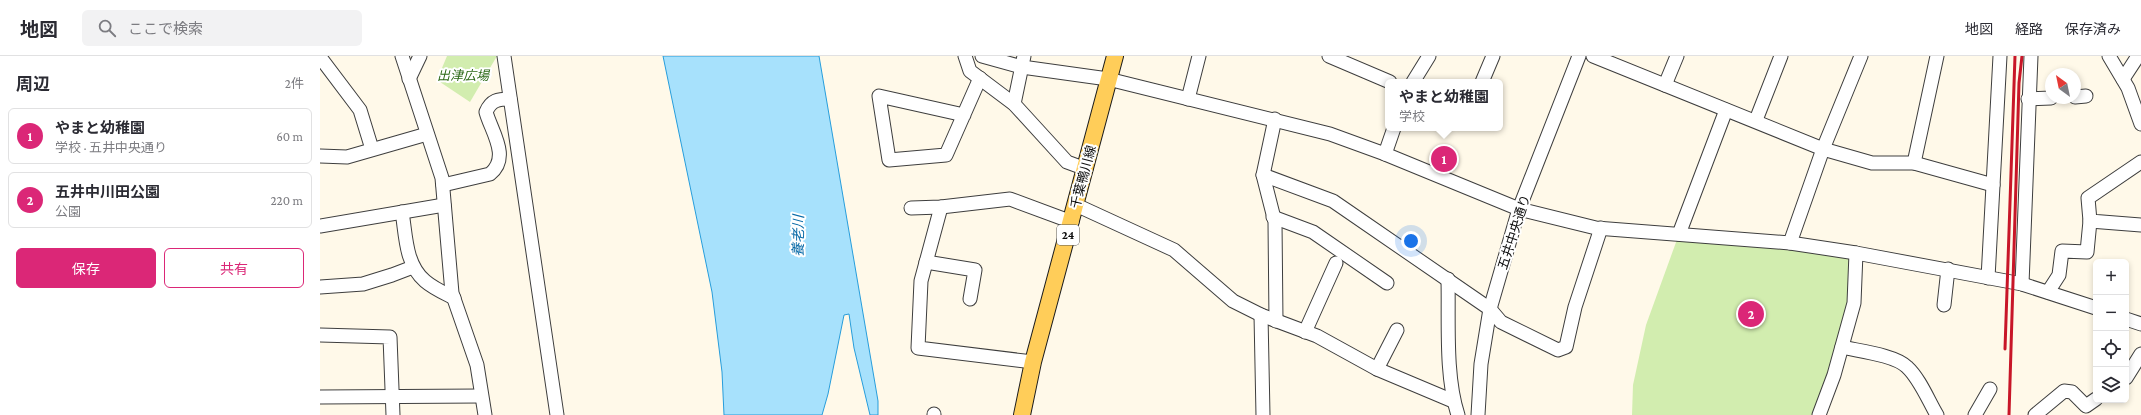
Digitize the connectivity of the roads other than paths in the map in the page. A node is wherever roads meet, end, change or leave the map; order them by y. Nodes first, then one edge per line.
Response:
1 (402, 56) edge
2 (420, 56) edge
3 (504, 56) edge
4 (965, 56) edge
5 (982, 56) edge
6 (1115, 56) edge
7 (1199, 56) edge
8 (1329, 56) edge
9 (1429, 56) edge
10 (1493, 56) edge
11 (1579, 56) edge
12 (1593, 56) edge
13 (1677, 56) edge
14 (1781, 56) edge
15 (1861, 56) edge
16 (1937, 56) edge
17 (2000, 56) edge
18 (2031, 56) edge
19 (2110, 56) edge
20 (2138, 56) edge
21 (320, 57) edge
22 (1023, 61) edge
23 (1352, 61) edge
24 (980, 78) junction
25 (410, 79) junction
26 (1108, 79) junction
27 (1385, 79) edge
28 (1415, 79) edge
29 (1483, 79) edge
30 (1665, 85) junction
31 (2131, 85) edge
32 (2045, 98) edge
33 (510, 99) junction
34 (1188, 99) junction
35 (2028, 99) junction
36 (1014, 104) junction
37 (1726, 110) junction
38 (964, 115) junction
39 (1275, 119) junction
40 (1756, 120) junction
41 (2141, 124) edge
42 (1393, 131) edge
43 (427, 134) junction
44 (372, 149) junction
45 (1823, 149) junction
46 (1385, 154) junction
47 (320, 156) edge
48 (2141, 162) edge
49 (1914, 163) junction
50 (1086, 169) junction
51 (1263, 174) junction
52 (443, 185) junction
53 (1993, 185) junction
54 (444, 205) junction
55 (1076, 206) junction
56 (941, 207) junction
57 (911, 208) dead end
58 (1520, 209) junction
59 (402, 212) junction
60 (1273, 217) junction
61 (2090, 221) junction
62 (1072, 222) junction
63 (2141, 225) edge
64 (320, 226) edge
65 (1601, 228) junction
66 (1679, 234) junction
67 (1790, 243) junction
68 (1856, 253) junction
69 (926, 262) junction
70 (1336, 263) dead end
71 (413, 266) junction
72 (1948, 269) junction
73 (1988, 278) junction
74 (1448, 279) junction
75 (1387, 283) dead end
76 (2022, 284) junction
77 (320, 286) edge
78 (2048, 292) junction
79 (454, 298) junction
80 (970, 299) dead end
81 (1944, 305) dead end
82 (2093, 307) edge
83 (1490, 309) junction
84 (1261, 315) junction
85 (2129, 320) edge
86 (1276, 321) junction
87 (2141, 324) edge
88 (1397, 330) dead end
89 (1305, 332) junction
90 (320, 335) edge
91 (1842, 347) junction
92 (2141, 354) edge
93 (1033, 362) junction
94 (1376, 369) junction
95 (2129, 373) edge
96 (1990, 389) dead end
97 (481, 396) junction
98 (320, 397) edge
99 (393, 398) junction
100 (1453, 401) junction
101 (2093, 401) edge
102 (393, 415) edge
103 (485, 415) edge
104 (557, 415) edge
105 (1022, 415) edge
106 (1263, 415) edge
107 (1458, 415) edge
108 (1478, 415) edge
109 (1819, 415) edge
110 (1937, 415) edge
111 (1975, 415) edge
112 (2035, 415) edge

1 - 25 street
2 - 25 street
3 - 33 street
4 - 24 street
5 - 22 street
6 - 26 main road, 千葉鴨川線 / 24
7 - 34 street
8 - 23 street
9 - 28 street
10 - 29 street
11 - 58 street, 五井中央通り
12 - 30 street
13 - 30 street
14 - 40 street
15 - 45 street
16 - 49 street
17 - 53 street
18 - 35 street
19 - 31 street
20 - 31 street
21 - 44 street
22 - 26 street
22 - 36 street
23 - 27 street
24 - 36 street
24 - 38 street
25 - 43 street
26 - 34 street
26 - 50 main road, 千葉鴨川線 / 24
30 - 37 street
31 - 41 street
32 - 35 street
33 - 52 street
33 - 104 street
34 - 39 street
35 - 76 street
36 - 50 street
37 - 40 street
37 - 66 street
38 - 38 street
39 - 46 street
39 - 51 street
40 - 45 street
42 - 46 street
43 - 44 street
43 - 52 street
44 - 47 street
45 - 49 street
45 - 67 street
46 - 58 street
48 - 61 street
49 - 53 street
50 - 55 main road, 千葉鴨川線 / 24
51 - 60 street
51 - 74 street
52 - 54 street
53 - 73 street
54 - 59 street
54 - 79 street
55 - 62 main road, 千葉鴨川線 / 24
55 - 84 street
56 - 57 street
56 - 62 street
56 - 69 street
58 - 65 street
58 - 83 street, 五井中央通り
59 - 64 street
59 - 71 street
60 - 75 street
60 - 86 street
61 - 63 street
61 - 78 street
62 - 93 main road, 千葉鴨川線 / 24
65 - 66 street
65 - 83 street
66 - 67 street
67 - 68 street
68 - 72 street
68 - 91 street
69 - 80 street
69 - 93 street
70 - 89 street
71 - 77 street
71 - 79 street
72 - 73 street
72 - 81 street
73 - 76 street
74 - 83 street
74 - 100 street
76 - 78 street
78 - 82 street
79 - 97 street
83 - 108 street, 五井中央通り
84 - 86 street
84 - 106 street
85 - 87 street
86 - 89 street
88 - 94 street
89 - 94 street
90 - 99 street
91 - 109 street
91 - 110 street
92 - 95 street
93 - 105 main road, 千葉鴨川線 / 24
94 - 100 street
96 - 111 street
97 - 99 street
97 - 103 street
98 - 99 street
99 - 102 street
100 - 107 street
101 - 112 street

